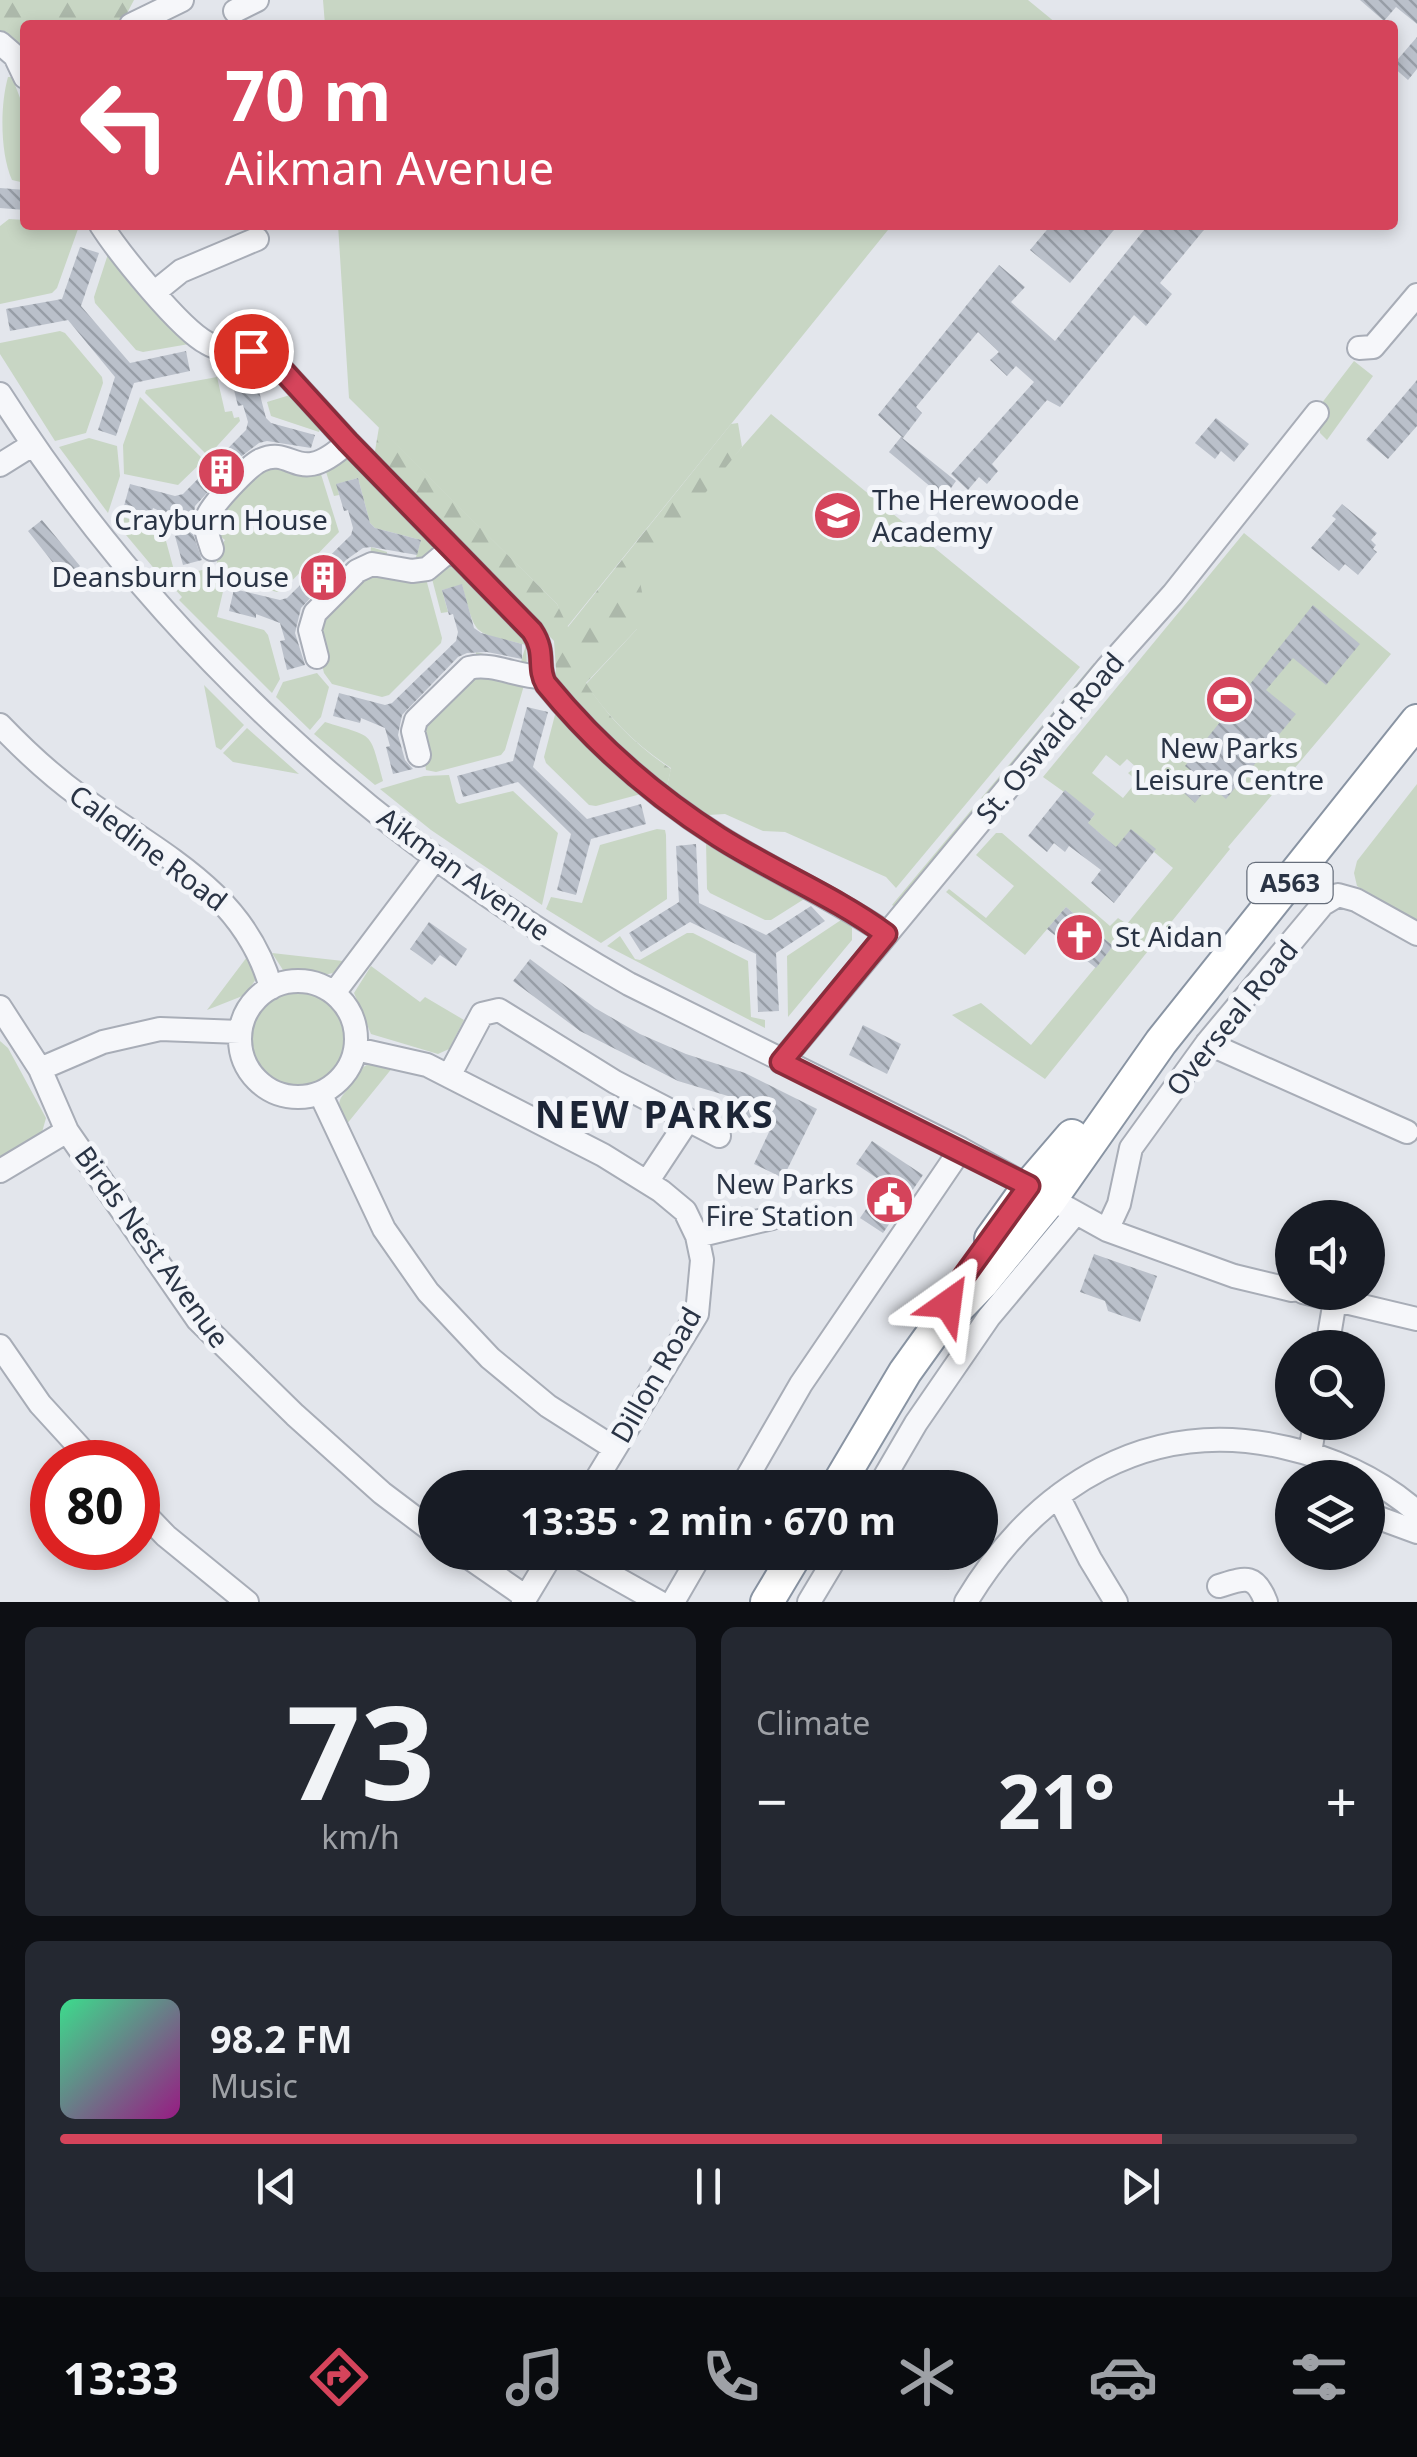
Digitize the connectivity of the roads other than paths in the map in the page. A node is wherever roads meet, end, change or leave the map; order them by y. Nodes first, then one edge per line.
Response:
1 (182, 0) edge
2 (257, 0) edge
3 (235, 11) dead end
4 (142, 20) edge
5 (0, 43) edge
6 (20, 66) edge
7 (105, 230) edge
8 (257, 239) dead end
9 (155, 292) junction
10 (1417, 294) edge
11 (1359, 348) dead end
12 (0, 394) edge
13 (1317, 413) dead end
14 (348, 442) junction
15 (32, 445) junction
16 (0, 465) edge
17 (212, 549) dead end
18 (451, 549) junction
19 (317, 657) dead end
20 (542, 677) junction
21 (1417, 721) edge
22 (0, 726) edge
23 (418, 755) dead end
24 (435, 858) junction
25 (886, 934) junction
26 (1417, 934) edge
27 (271, 988) junction
28 (334, 994) junction
29 (0, 1008) edge
30 (240, 1032) junction
31 (1207, 1043) junction
32 (356, 1049) junction
33 (781, 1062) junction
34 (40, 1069) junction
35 (449, 1076) junction
36 (320, 1094) junction
37 (688, 1120) junction
38 (67, 1130) junction
39 (1407, 1132) dead end
40 (719, 1136) dead end
41 (960, 1149) junction
42 (0, 1170) edge
43 (648, 1182) junction
44 (1051, 1200) junction
45 (772, 1218) dead end
46 (1106, 1230) junction
47 (696, 1236) junction
48 (1275, 1286) edge
49 (1378, 1310) edge
50 (1417, 1319) edge
51 (0, 1346) edge
52 (73, 1440) edge
53 (614, 1448) junction
54 (1312, 1460) edge
55 (601, 1470) edge
56 (751, 1470) edge
57 (847, 1470) edge
58 (889, 1470) edge
59 (1385, 1487) edge
60 (1058, 1496) junction
61 (1417, 1512) edge
62 (418, 1520) edge
63 (1385, 1520) edge
64 (160, 1530) edge
65 (1417, 1532) edge
66 (485, 1570) edge
67 (542, 1570) edge
68 (602, 1570) edge
69 (692, 1570) edge
70 (786, 1570) edge
71 (828, 1570) edge
72 (1219, 1586) dead end
73 (524, 1599) edge
74 (247, 1602) edge
75 (660, 1602) edge
76 (673, 1602) edge
77 (767, 1602) edge
78 (809, 1602) edge
79 (966, 1602) edge
80 (1116, 1602) edge
81 (1266, 1602) edge

1 - 4 street
2 - 3 street
5 - 6 street
7 - 9 street
8 - 9 street
9 - 14 street
10 - 11 street
12 - 15 street, Aikman Avenue
13 - 25 street, St. Oswald Road
14 - 17 street
14 - 18 street
15 - 16 street
15 - 24 street, Aikman Avenue
18 - 19 street
18 - 20 street
20 - 23 street
20 - 25 street
21 - 44 highway, A563
22 - 27 street, Caledine Road
24 - 28 street
24 - 33 street, Aikman Avenue
25 - 33 street, St. Oswald Road
26 - 31 street, Overseal Road
27 - 28 street
27 - 30 street
28 - 32 street
29 - 34 street, Birds Nest Avenue
30 - 34 street
30 - 36 street
31 - 39 street
31 - 46 street, Overseal Road
32 - 35 street
32 - 36 street
33 - 41 street, Aikman Avenue
34 - 38 street, Birds Nest Avenue
35 - 37 street
35 - 43 street
36 - 53 street
37 - 40 street
37 - 43 street
38 - 42 street
38 - 62 street, Birds Nest Avenue
41 - 44 street, Aikman Avenue
41 - 56 street
43 - 47 street
44 - 46 street, Aikman Avenue
44 - 57 highway, A563
44 - 58 street
45 - 47 street
46 - 48 street, Aikman Avenue
47 - 53 street, Dillon Road
49 - 50 street
51 - 52 street
53 - 55 street, Dillon Road
54 - 60 street
59 - 61 street
60 - 79 street
60 - 80 street
63 - 65 street
64 - 74 street
66 - 73 street
67 - 73 street
68 - 75 street
69 - 76 street
70 - 77 highway
71 - 78 street
72 - 81 street

